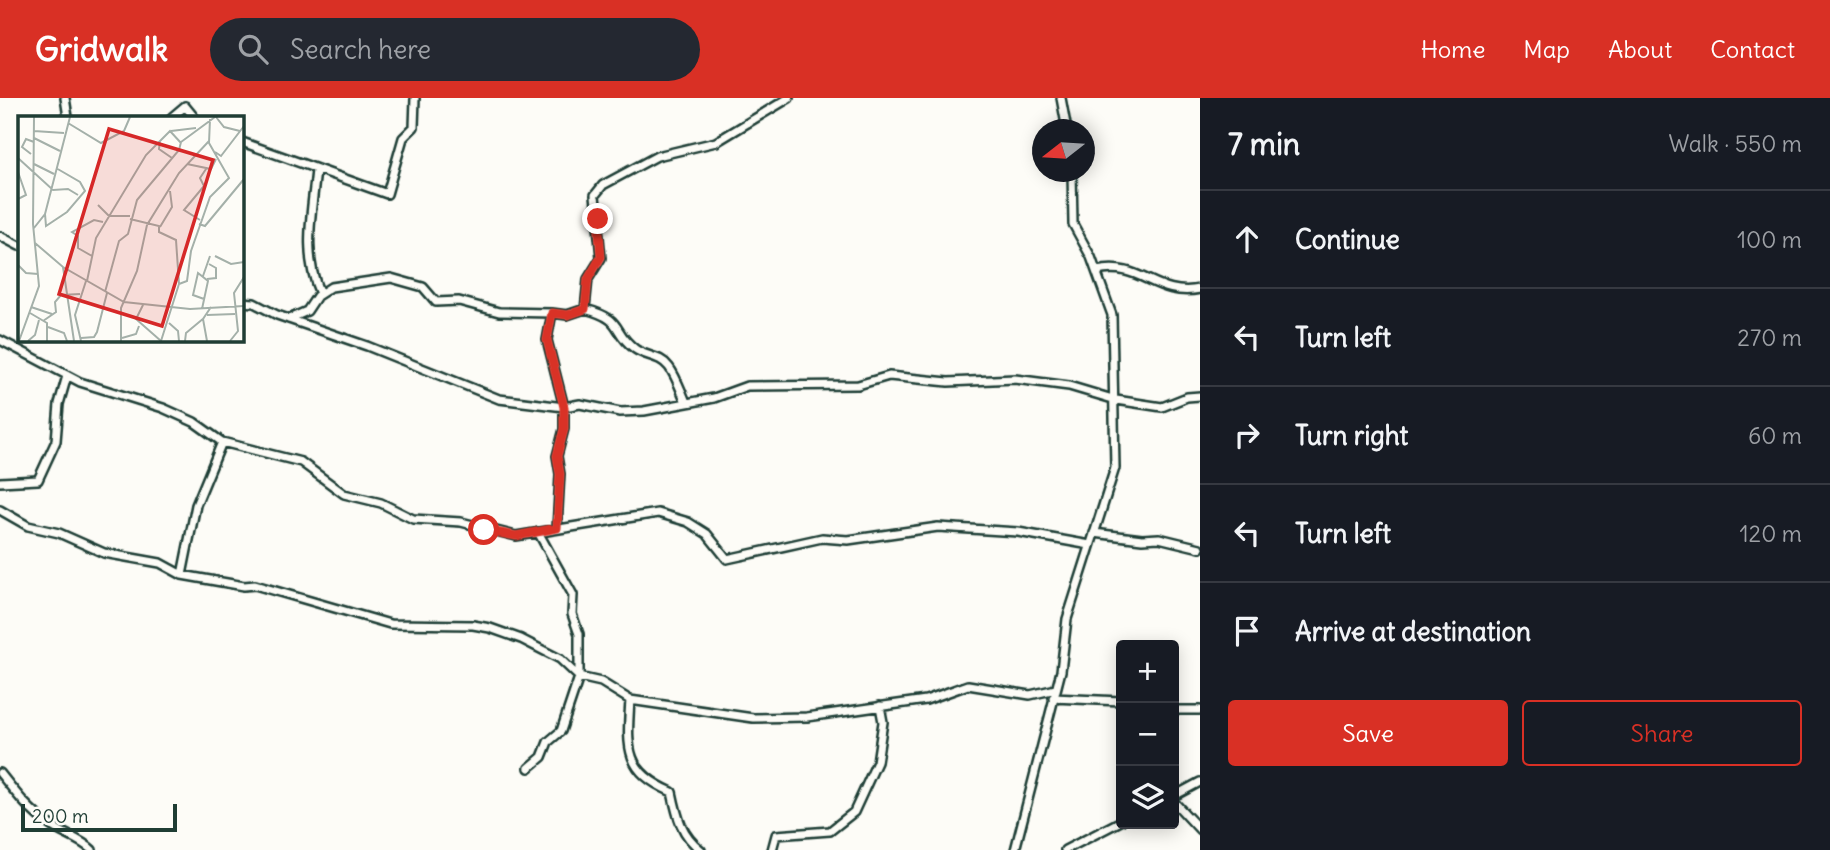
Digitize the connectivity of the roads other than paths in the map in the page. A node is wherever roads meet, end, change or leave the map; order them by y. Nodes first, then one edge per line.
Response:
1 (65, 98) edge
2 (415, 98) edge
3 (789, 98) edge
4 (1061, 98) edge
5 (68, 116) edge
6 (173, 116) edge
7 (193, 116) edge
8 (1065, 119) edge
9 (243, 142) edge
10 (316, 170) junction
11 (1072, 182) edge
12 (0, 236) edge
13 (18, 245) edge
14 (1097, 271) junction
15 (1200, 289) edge
16 (320, 294) junction
17 (243, 302) edge
18 (585, 309) junction
19 (552, 313) junction
20 (289, 319) junction
21 (0, 340) edge
22 (67, 376) junction
23 (1200, 396) edge
24 (1115, 400) junction
25 (686, 402) junction
26 (564, 407) junction
27 (222, 442) junction
28 (0, 482) edge
29 (0, 510) edge
30 (557, 528) junction
31 (538, 532) junction
32 (1094, 533) junction
33 (1090, 545) junction
34 (1200, 548) edge
35 (182, 575) junction
36 (579, 677) junction
37 (1056, 689) junction
38 (1053, 698) junction
39 (630, 700) junction
40 (1116, 701) edge
41 (880, 706) junction
42 (1179, 710) edge
43 (1200, 710) edge
44 (529, 768) dead end
45 (0, 773) edge
46 (1200, 782) edge
47 (1179, 793) edge
48 (1179, 807) edge
49 (1116, 824) edge
50 (1200, 830) edge
51 (92, 850) edge
52 (701, 850) edge
53 (772, 850) edge
54 (1014, 850) edge
55 (1065, 850) edge

1 - 5 street
2 - 10 street
3 - 18 street
4 - 8 street
6 - 7 street
9 - 10 street
10 - 16 street
11 - 14 street
12 - 13 street
14 - 15 street
14 - 24 street
16 - 19 street
16 - 20 street
17 - 20 street
18 - 19 street
18 - 25 street
19 - 26 street
20 - 26 street
21 - 22 street
22 - 27 street
22 - 28 street
23 - 24 street
24 - 25 street
24 - 32 street
25 - 26 street
26 - 30 street
27 - 31 street
27 - 35 street
29 - 35 street
30 - 31 street
30 - 33 street
31 - 36 street
32 - 33 street
32 - 34 street
33 - 37 street
35 - 36 street
36 - 39 street
36 - 44 street
37 - 38 street
37 - 41 street
38 - 40 street
38 - 54 street
39 - 41 street
39 - 52 street
41 - 53 street
42 - 43 street
45 - 51 street
46 - 47 street
48 - 50 street
49 - 55 street

